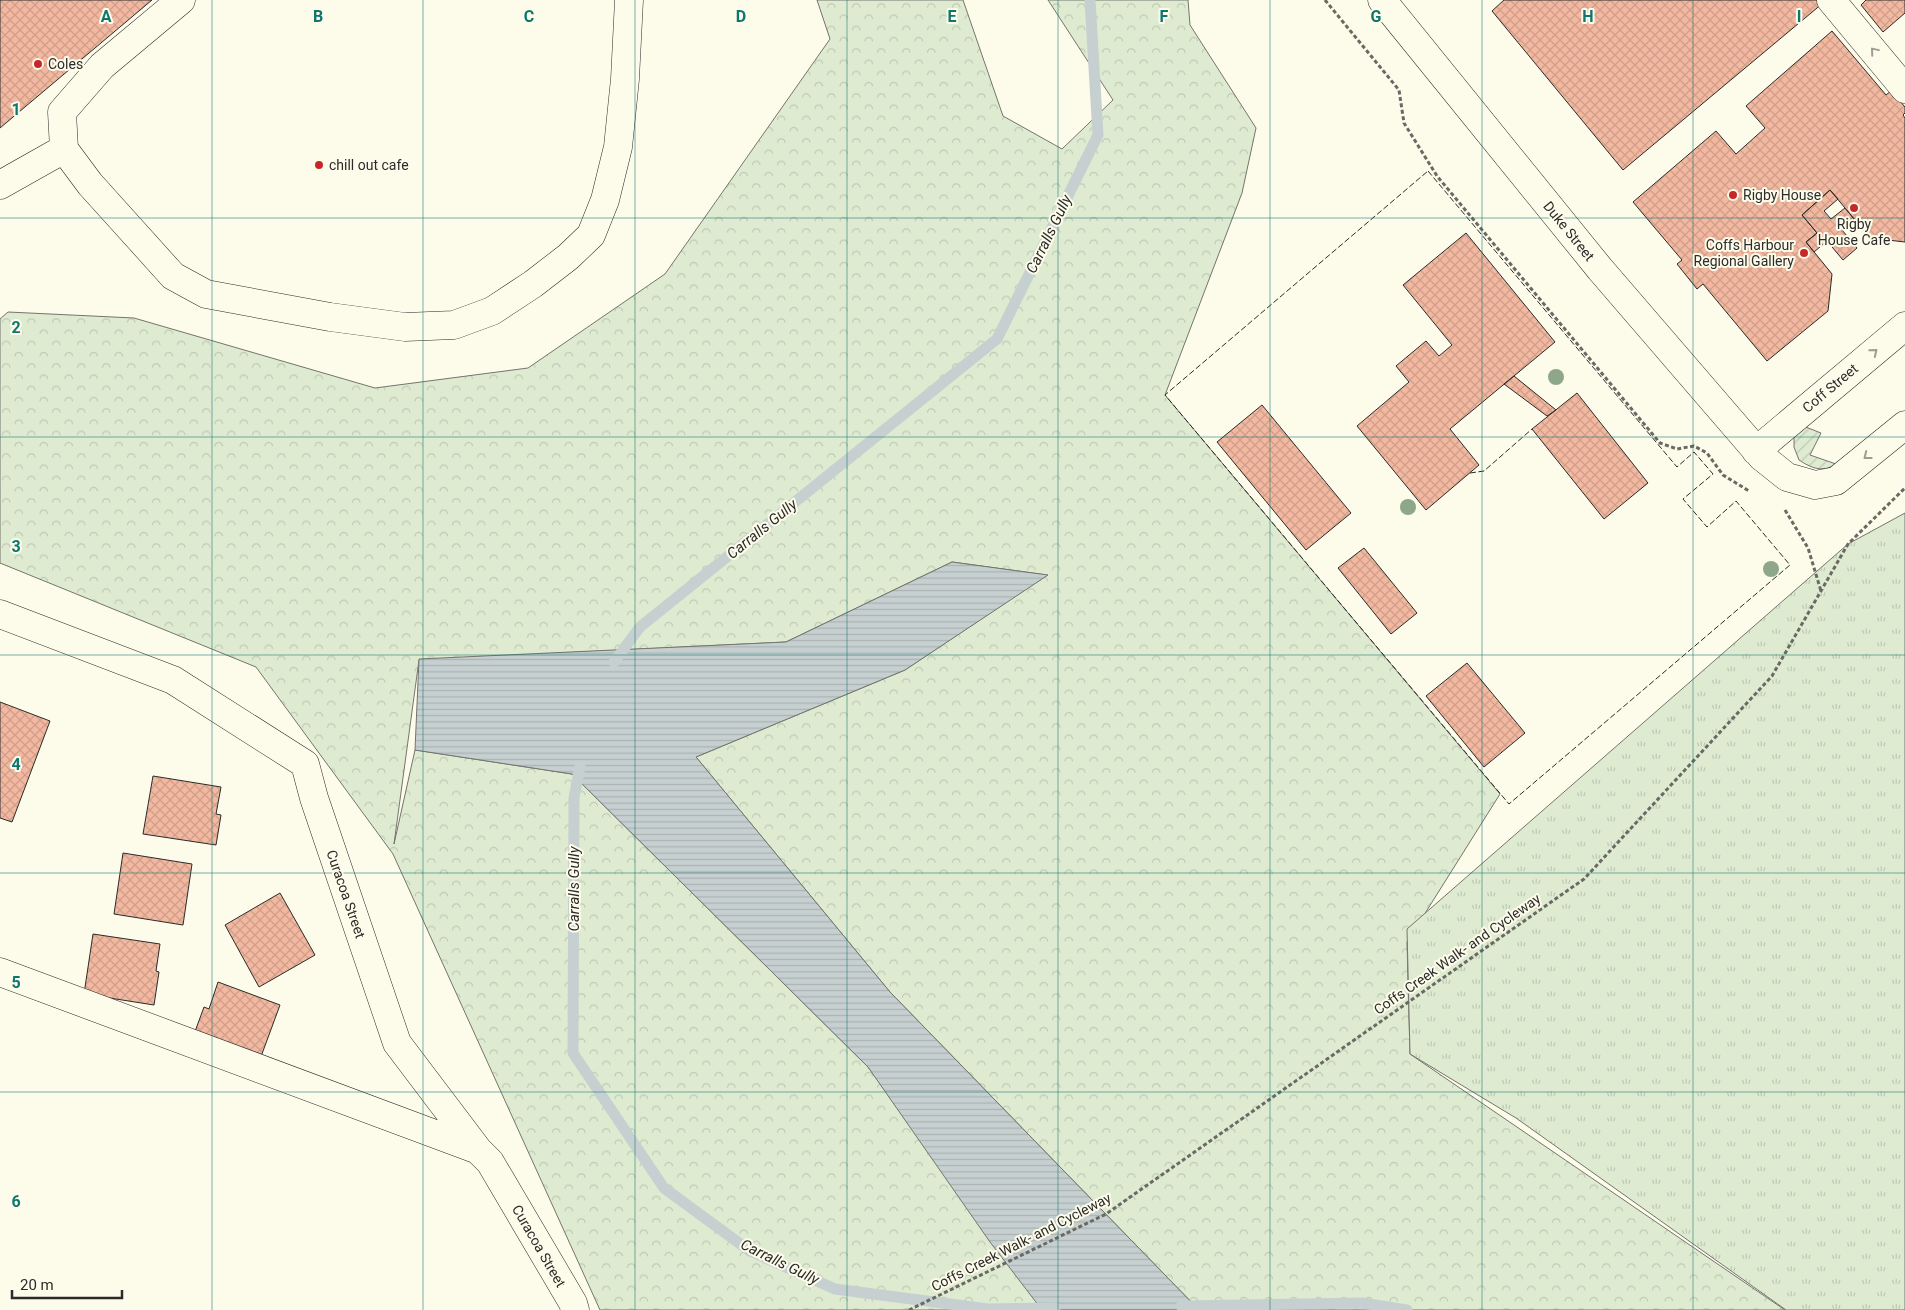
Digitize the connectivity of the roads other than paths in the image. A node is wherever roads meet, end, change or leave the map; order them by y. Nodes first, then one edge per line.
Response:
1 (181, 0) edge
2 (629, 0) edge
3 (1382, 0) edge
4 (1831, 0) edge
5 (1905, 89) edge
6 (64, 149) junction
7 (0, 185) edge
8 (1905, 326) edge
9 (1905, 426) edge
10 (1759, 454) junction
11 (0, 614) edge
12 (0, 972) edge
13 (478, 1150) junction
14 (579, 1308) edge

1 - 6 street
2 - 6 street
3 - 10 street, Duke Street
5 -> 4 street
6 - 7 street
10 -> 8 street, Coff Street
9 -> 10 street
11 - 13 street, Curacoa Street
12 - 13 street
13 - 14 street, Curacoa Street

